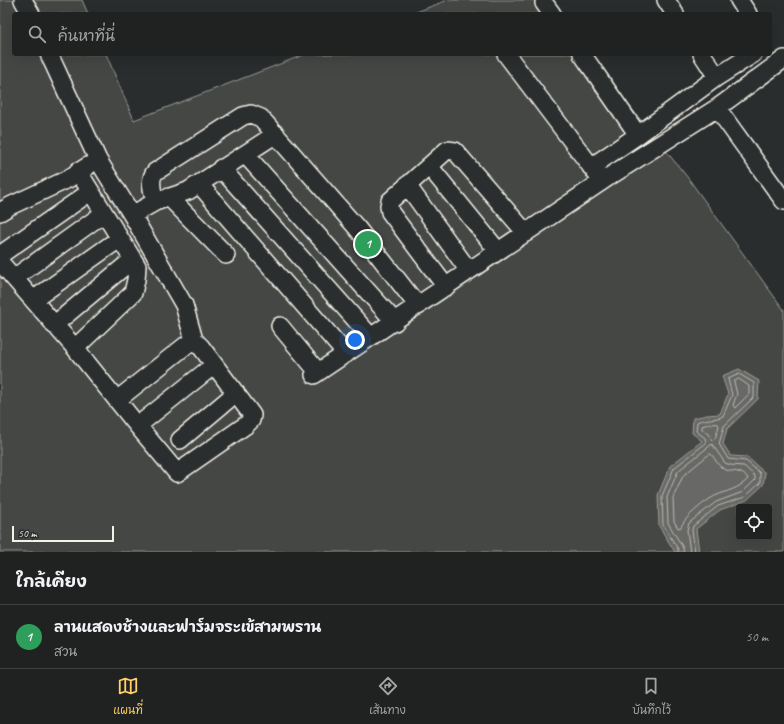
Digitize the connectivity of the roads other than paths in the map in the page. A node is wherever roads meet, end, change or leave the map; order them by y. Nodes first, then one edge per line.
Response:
1 (23, 0) edge
2 (666, 0) edge
3 (739, 0) edge
4 (29, 12) edge
5 (674, 12) edge
6 (747, 12) edge
7 (50, 56) edge
8 (508, 56) edge
9 (583, 56) edge
10 (703, 56) edge
11 (750, 56) edge
12 (784, 59) edge
13 (717, 76) junction
14 (717, 108) junction
15 (276, 134) junction
16 (638, 135) junction
17 (245, 154) junction
18 (98, 160) junction
19 (429, 166) junction
20 (591, 167) junction
21 (221, 168) junction
22 (78, 171) junction
23 (602, 181) junction
24 (198, 184) junction
25 (407, 185) junction
26 (90, 192) junction
27 (162, 200) junction
28 (784, 201) edge
29 (0, 212) edge
30 (103, 214) junction
31 (132, 215) junction
32 (526, 233) junction
33 (119, 239) junction
34 (498, 251) junction
35 (0, 255) edge
36 (226, 255) dead end
37 (132, 260) junction
38 (0, 262) edge
39 (469, 271) junction
40 (14, 278) junction
41 (446, 287) junction
42 (33, 300) junction
43 (418, 306) junction
44 (395, 322) junction
45 (54, 325) junction
46 (280, 326) dead end
47 (371, 337) junction
48 (194, 340) junction
49 (75, 348) junction
50 (346, 354) junction
51 (214, 364) junction
52 (236, 393) junction
53 (116, 400) junction
54 (137, 425) junction
55 (180, 440) dead end

1 - 4 street
2 - 5 street
3 - 6 street
7 - 18 street
8 - 20 street
9 - 16 street
10 - 13 street
11 - 13 street
12 - 14 street
13 - 16 street
14 - 23 street
14 - 28 street
15 - 17 street
15 - 27 street
15 - 43 street
16 - 20 street
17 - 21 street
17 - 44 street
18 - 22 street
18 - 31 street
19 - 25 street
19 - 32 street
19 - 34 street
20 - 23 street
21 - 24 street
21 - 47 street
22 - 26 street
22 - 29 street
23 - 32 street
24 - 27 street
24 - 50 street
25 - 39 street
25 - 41 street
26 - 30 street
26 - 35 street
27 - 31 street
27 - 36 street
30 - 33 street
30 - 40 street
31 - 48 street
32 - 34 street
33 - 37 street
33 - 42 street
34 - 39 street
37 - 45 street
37 - 49 street
38 - 40 street
39 - 41 street
40 - 42 street
41 - 43 street
42 - 45 street
43 - 44 street
44 - 47 street
45 - 49 street
46 - 50 street
47 - 50 street
48 - 51 street
48 - 53 street
49 - 53 street
51 - 52 street
51 - 54 street
52 - 54 street
52 - 55 street
53 - 54 street

